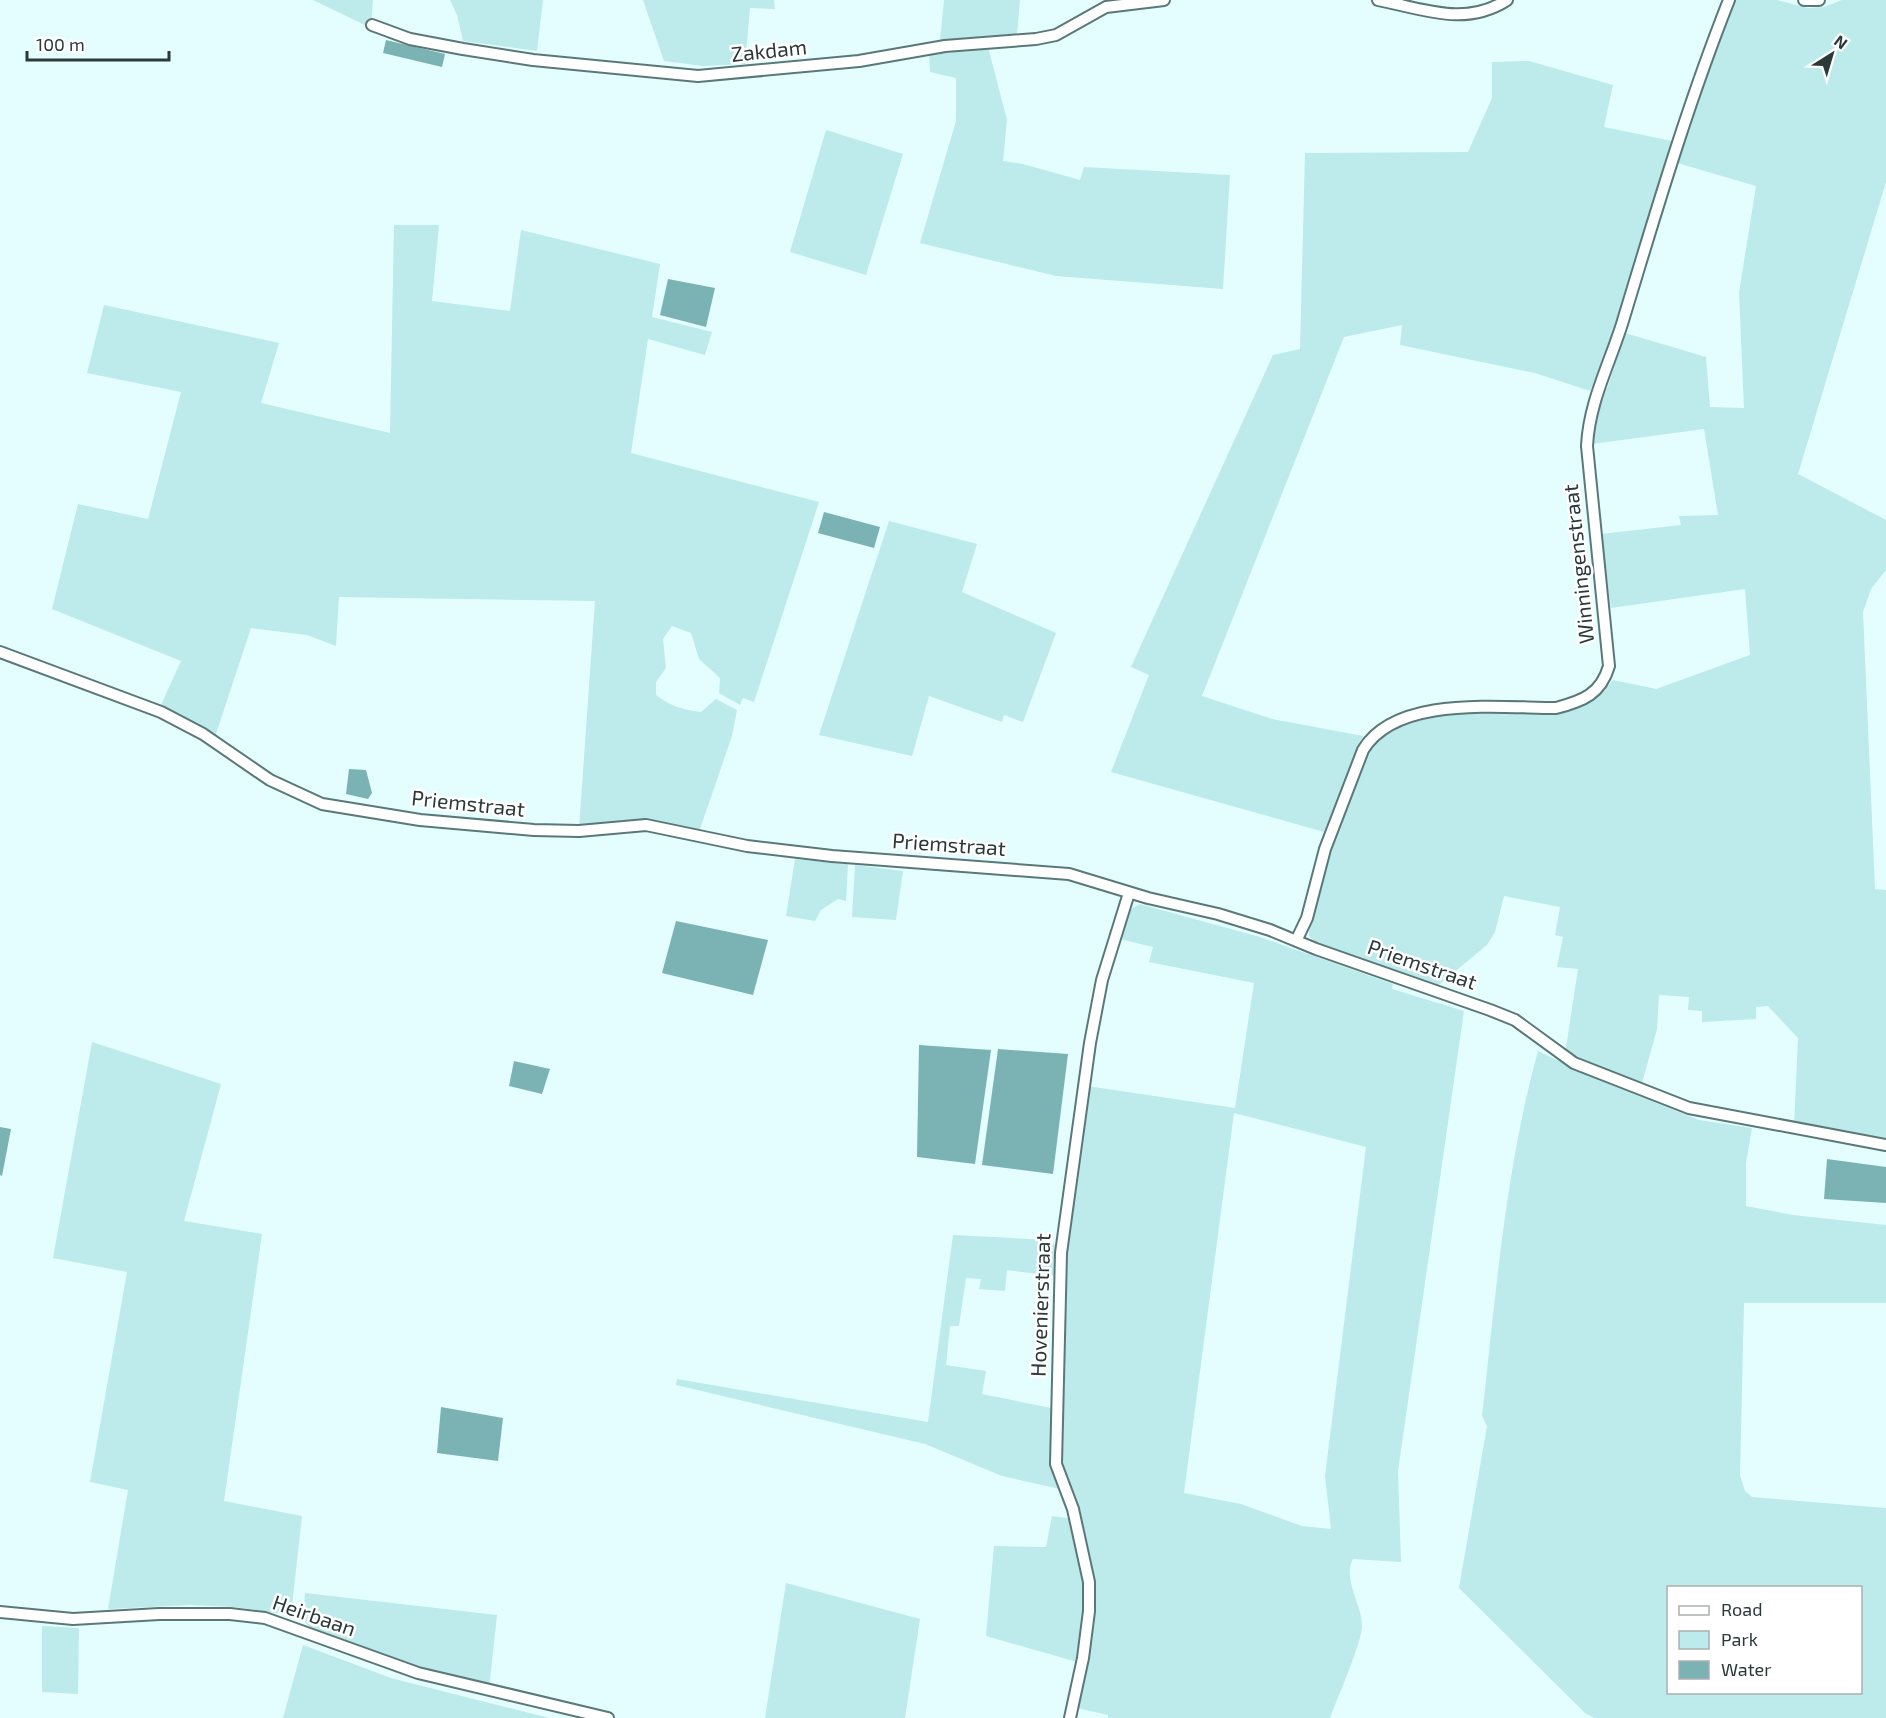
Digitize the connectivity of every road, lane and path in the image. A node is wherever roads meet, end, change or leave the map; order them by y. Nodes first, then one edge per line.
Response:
1 (1164, 0) edge
2 (1378, 0) edge
3 (1507, 0) edge
4 (1728, 0) edge
5 (1803, 0) edge
6 (1819, 0) edge
7 (372, 25) dead end
8 (0, 652) edge
9 (1129, 893) junction
10 (1297, 939) junction
11 (1886, 1145) edge
12 (0, 1612) edge
13 (608, 1718) edge
14 (1070, 1718) edge

1 - 7 street, Zakdam
2 - 3 street
4 - 10 street, Winningenstraat
5 - 6 street
8 - 9 street, Priemstraat
9 - 10 street, Priemstraat
9 - 14 street, Hovenierstraat
10 - 11 street, Priemstraat
12 - 13 street, Heirbaan

